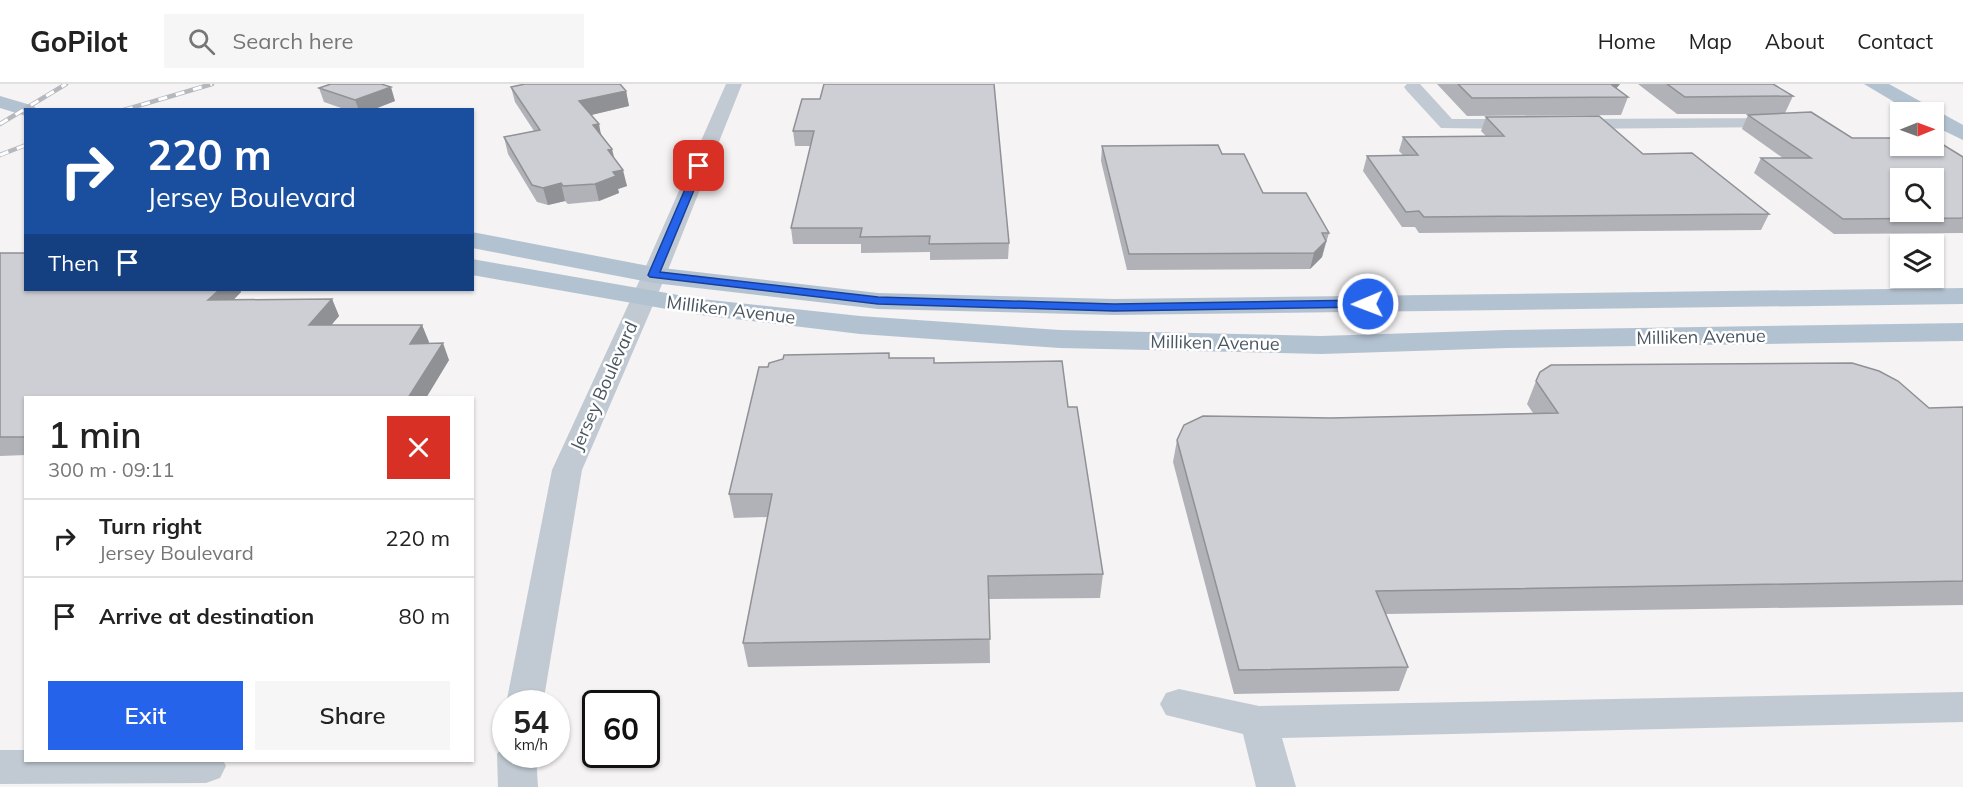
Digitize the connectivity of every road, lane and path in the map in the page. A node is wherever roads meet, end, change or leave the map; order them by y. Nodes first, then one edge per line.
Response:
1 (734, 84) edge
2 (1874, 84) edge
3 (1413, 87) dead end
4 (0, 102) edge
5 (1907, 102) edge
6 (24, 109) edge
7 (1800, 121) edge
8 (1944, 123) edge
9 (1963, 134) edge
10 (474, 241) edge
11 (474, 267) edge
12 (649, 287) junction
13 (1963, 296) edge
14 (1963, 332) edge
15 (527, 690) edge
16 (1179, 704) dead end
17 (1963, 707) edge
18 (1259, 722) junction
19 (206, 766) dead end
20 (0, 767) edge
21 (517, 768) edge
22 (518, 787) edge
23 (1276, 787) edge

1 - 12 street, Jersey Boulevard
2 - 5 main road
3 - 7 street
4 - 6 main road
8 - 9 main road
10 - 12 main road, Milliken Avenue
11 - 12 main road, Milliken Avenue
12 - 13 main road, Milliken Avenue
12 - 14 main road, Milliken Avenue
12 - 15 street, Jersey Boulevard
16 - 18 street
17 - 18 street
18 - 23 street
19 - 20 street
21 - 22 street

